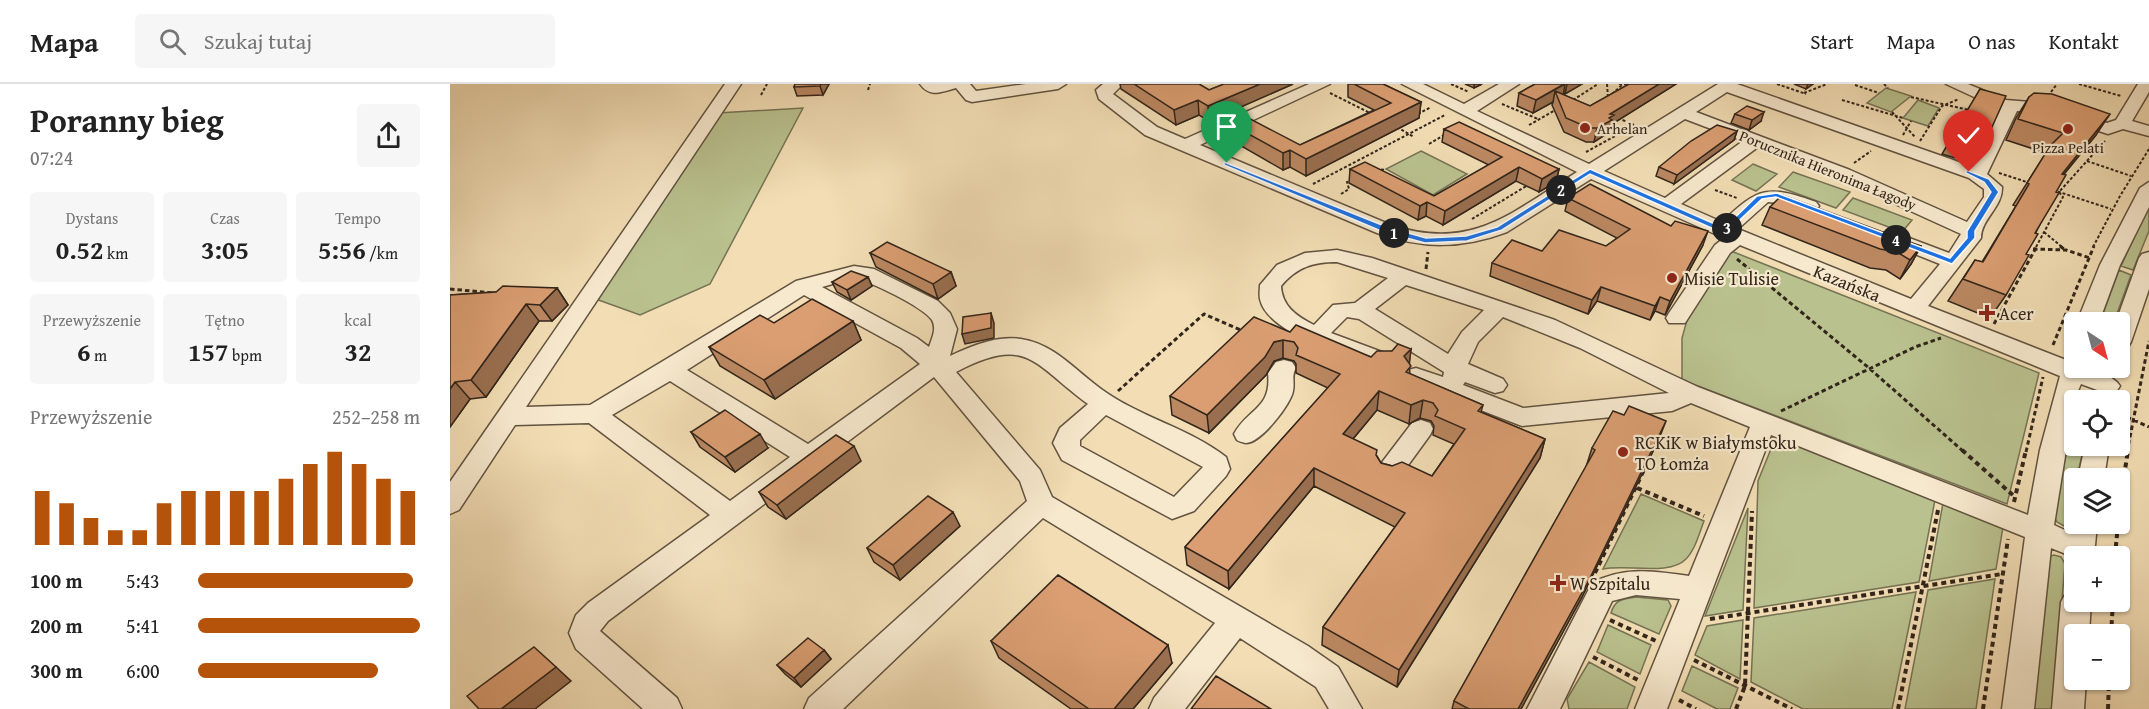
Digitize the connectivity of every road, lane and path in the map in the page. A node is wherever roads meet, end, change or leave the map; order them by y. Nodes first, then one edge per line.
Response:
1 (733, 84) edge
2 (767, 84) edge
3 (870, 84) edge
4 (928, 84) edge
5 (951, 84) edge
6 (961, 84) edge
7 (1058, 84) edge
8 (1410, 84) edge
9 (1510, 84) edge
10 (1598, 84) edge
11 (1607, 84) edge
12 (1628, 84) edge
13 (1777, 84) edge
14 (1827, 84) edge
15 (1884, 84) edge
16 (1954, 84) edge
17 (2079, 84) edge
18 (2146, 84) edge
19 (1319, 85) edge
20 (1620, 85) edge
21 (1727, 85) edge
22 (1855, 85) edge
23 (1104, 87) edge
24 (1888, 88) dead end
25 (868, 90) dead end
26 (1879, 93) dead end
27 (761, 95) dead end
28 (1966, 96) dead end
29 (1487, 97) junction
30 (1608, 98) junction
31 (1911, 98) dead end
32 (1842, 99) dead end
33 (2136, 100) junction
34 (1567, 103) edge
35 (1603, 104) edge
36 (1946, 104) junction
37 (1433, 106) dead end
38 (2009, 107) junction
39 (1558, 109) edge
40 (1465, 111) junction
41 (1684, 112) junction
42 (1892, 112) dead end
43 (1978, 113) edge
44 (1447, 114) dead end
45 (1896, 116) junction
46 (1412, 117) edge
47 (1616, 117) edge
48 (1378, 118) edge
49 (1903, 118) dead end
50 (1538, 120) junction
51 (1401, 122) edge
52 (1389, 123) edge
53 (1395, 123) edge
54 (2122, 123) junction
55 (1634, 125) dead end
56 (1527, 126) dead end
57 (2149, 131) edge
58 (1409, 134) junction
59 (1448, 134) edge
60 (1414, 137) dead end
61 (1756, 140) junction
62 (1429, 144) dead end
63 (1184, 146) junction
64 (2088, 161) edge
65 (1374, 168) edge
66 (1386, 170) edge
67 (1590, 171) junction
68 (1980, 171) junction
69 (2131, 176) dead end
70 (1356, 178) edge
71 (1536, 180) edge
72 (2037, 185) edge
73 (1317, 188) dead end
74 (1710, 188) dead end
75 (2149, 188) edge
76 (2048, 189) edge
77 (1348, 200) dead end
78 (1753, 204) junction
79 (1666, 206) junction
80 (2112, 209) dead end
81 (1825, 212) edge
82 (1465, 224) dead end
83 (1971, 231) junction
84 (2043, 231) edge
85 (1876, 232) edge
86 (1729, 238) junction
87 (2033, 249) edge
88 (2066, 250) junction
89 (2149, 258) edge
90 (2095, 260) dead end
91 (1952, 261) junction
92 (1403, 277) junction
93 (803, 286) junction
94 (450, 290) edge
95 (495, 293) edge
96 (1501, 308) junction
97 (1914, 310) junction
98 (1358, 312) junction
99 (2092, 312) edge
100 (2130, 313) edge
101 (1677, 318) dead end
102 (1322, 329) dead end
103 (1249, 330) edge
104 (1943, 337) dead end
105 (2149, 341) edge
106 (1383, 361) edge
107 (2064, 365) edge
108 (938, 367) junction
109 (1284, 368) dead end
110 (1869, 368) junction
111 (670, 370) junction
112 (1416, 375) edge
113 (1455, 375) junction
114 (2072, 378) edge
115 (2093, 378) edge
116 (1495, 385) dead end
117 (2108, 385) edge
118 (1690, 393) junction
119 (1104, 403) junction
120 (594, 414) junction
121 (508, 416) junction
122 (1771, 417) junction
123 (2132, 419) junction
124 (2149, 427) edge
125 (1421, 429) dead end
126 (1246, 434) dead end
127 (1653, 448) edge
128 (809, 457) junction
129 (2125, 468) edge
130 (1389, 472) edge
131 (1637, 488) junction
132 (2015, 497) dead end
133 (1940, 500) dead end
134 (1750, 501) dead end
135 (450, 502) edge
136 (1041, 504) junction
137 (730, 515) junction
138 (1712, 519) dead end
139 (2039, 531) junction
140 (2082, 543) edge
141 (2002, 574) dead end
142 (1599, 576) edge
143 (1923, 586) junction
144 (1699, 590) junction
145 (2075, 612) edge
146 (1749, 613) junction
147 (1235, 621) junction
148 (1700, 621) dead end
149 (1574, 647) junction
150 (2109, 690) edge
151 (1655, 700) edge
152 (666, 709) edge
153 (820, 709) edge
154 (1165, 709) edge
155 (1346, 709) edge
156 (1543, 709) edge
157 (1696, 709) edge
158 (1736, 709) edge
159 (1898, 709) edge
160 (2018, 709) edge
161 (2068, 709) edge
162 (2108, 709) edge

1 - 121 street
2 - 27 path
3 - 25 path
4 - 5 street
6 - 7 street
8 - 40 street, Kazańska
9 - 29 street
10 - 34 path
11 - 30 path
12 - 20 path
13 - 14 path
15 - 24 path
16 - 38 street
17 - 33 path
18 - 33 street
19 - 48 path
19 - 63 street
20 - 30 path
21 - 41 street
21 - 68 street
22 - 26 path
23 - 63 street
28 - 36 path
29 - 40 street
29 - 50 path
30 - 35 path
31 - 36 path
32 - 45 path
33 - 54 street
36 - 43 path
36 - 45 path
37 - 46 path
38 - 54 street
38 - 68 street
39 - 50 path
40 - 67 street, Kazańska
41 - 61 street, Porucznika Hieronima Łagody
41 - 67 street
42 - 45 path
44 - 58 path
45 - 49 path
47 - 55 path
50 - 56 path
51 - 53 path
52 - 58 path
54 - 57 street
58 - 60 path
58 - 73 path
59 - 62 path
61 - 79 street
61 - 83 street, Porucznika Hieronima Łagody
63 - 67 street
64 - 69 path
65 - 66 path
67 - 79 street, Kazańska
68 - 72 path
68 - 83 street
70 - 77 path
71 - 82 path
74 - 78 path
75 - 99 street
76 - 80 path
78 - 81 street
78 - 86 street
79 - 86 street, Kazańska
83 - 91 street
84 - 88 path
85 - 91 street
86 - 97 street, Kazańska
86 - 101 street
86 - 110 path
87 - 88 path
88 - 90 path
89 - 100 street
91 - 97 street
92 - 96 street
92 - 98 street
92 - 106 street
93 - 108 street
93 - 108 street
93 - 111 street
94 - 95 path
96 - 113 street
96 - 118 street
97 - 107 street, Kazańska
98 - 102 street
98 - 113 street
103 - 119 path
104 - 110 path
105 - 123 path
108 - 119 street
108 - 128 street
108 - 136 street
109 - 126 street
110 - 122 path
110 - 132 path
111 - 120 street
111 - 128 street
112 - 118 street
113 - 116 street
114 - 139 street
115 - 117 street, Kazańska
118 - 122 street
119 - 119 street
120 - 121 street
120 - 137 street
121 - 135 street
122 - 139 street
122 - 144 street
123 - 124 path
123 - 129 path
125 - 130 street
127 - 131 path
128 - 137 street
131 - 138 path
131 - 142 path
133 - 143 path
134 - 146 path
136 - 147 street
136 - 153 street
137 - 152 street
139 - 140 street
139 - 160 street
141 - 143 path
143 - 146 path
143 - 159 path
144 - 149 street
144 - 151 street
145 - 161 street
146 - 148 path
146 - 158 path
147 - 154 street
147 - 155 street
149 - 151 path
149 - 156 street
150 - 162 path
151 - 157 path

